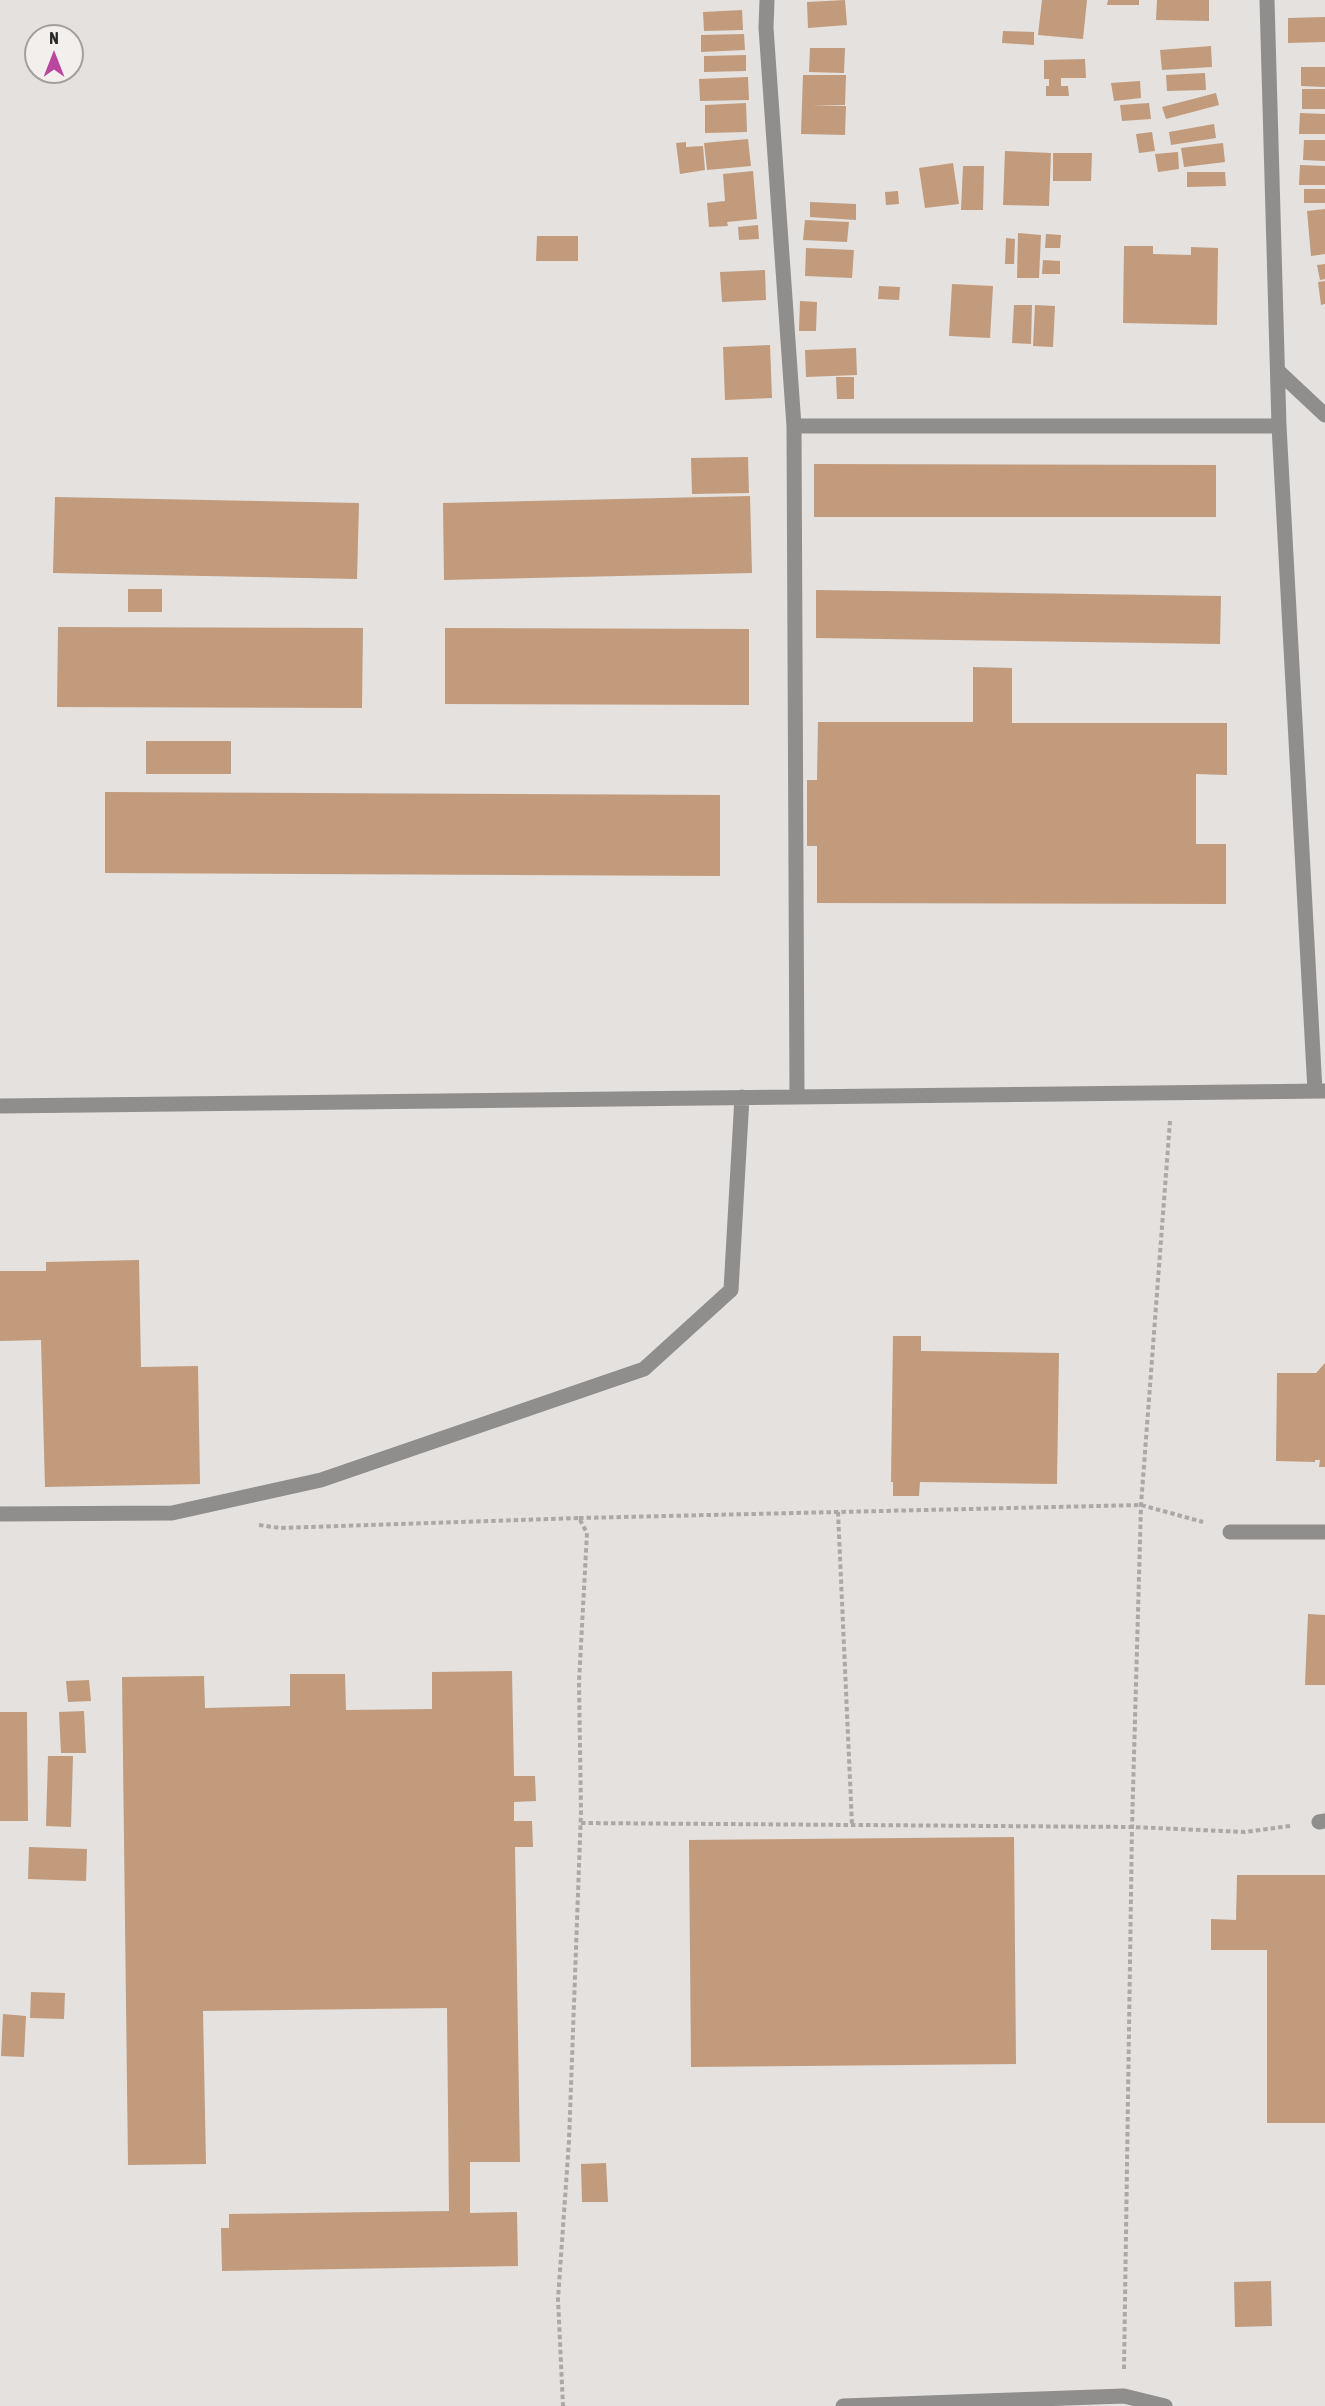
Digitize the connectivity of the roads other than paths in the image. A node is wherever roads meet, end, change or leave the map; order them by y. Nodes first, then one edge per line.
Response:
1 (767, 0) edge
2 (1267, 0) edge
3 (1278, 371) junction
4 (1325, 415) edge
5 (794, 426) junction
6 (1279, 426) junction
7 (1320, 1091) edge
8 (742, 1097) junction
9 (797, 1097) junction
10 (0, 1106) edge
11 (0, 1514) edge
12 (1230, 1532) road end
13 (1325, 1532) edge
14 (843, 2406) edge
15 (1165, 2406) edge

1 - 5 lane
2 - 3 lane
3 - 4 lane
3 - 6 lane
5 - 6 lane
5 - 9 lane
6 - 7 lane
7 - 9 lane
8 - 9 lane
8 - 10 lane
8 - 11 lane
12 - 13 lane
14 - 15 lane

